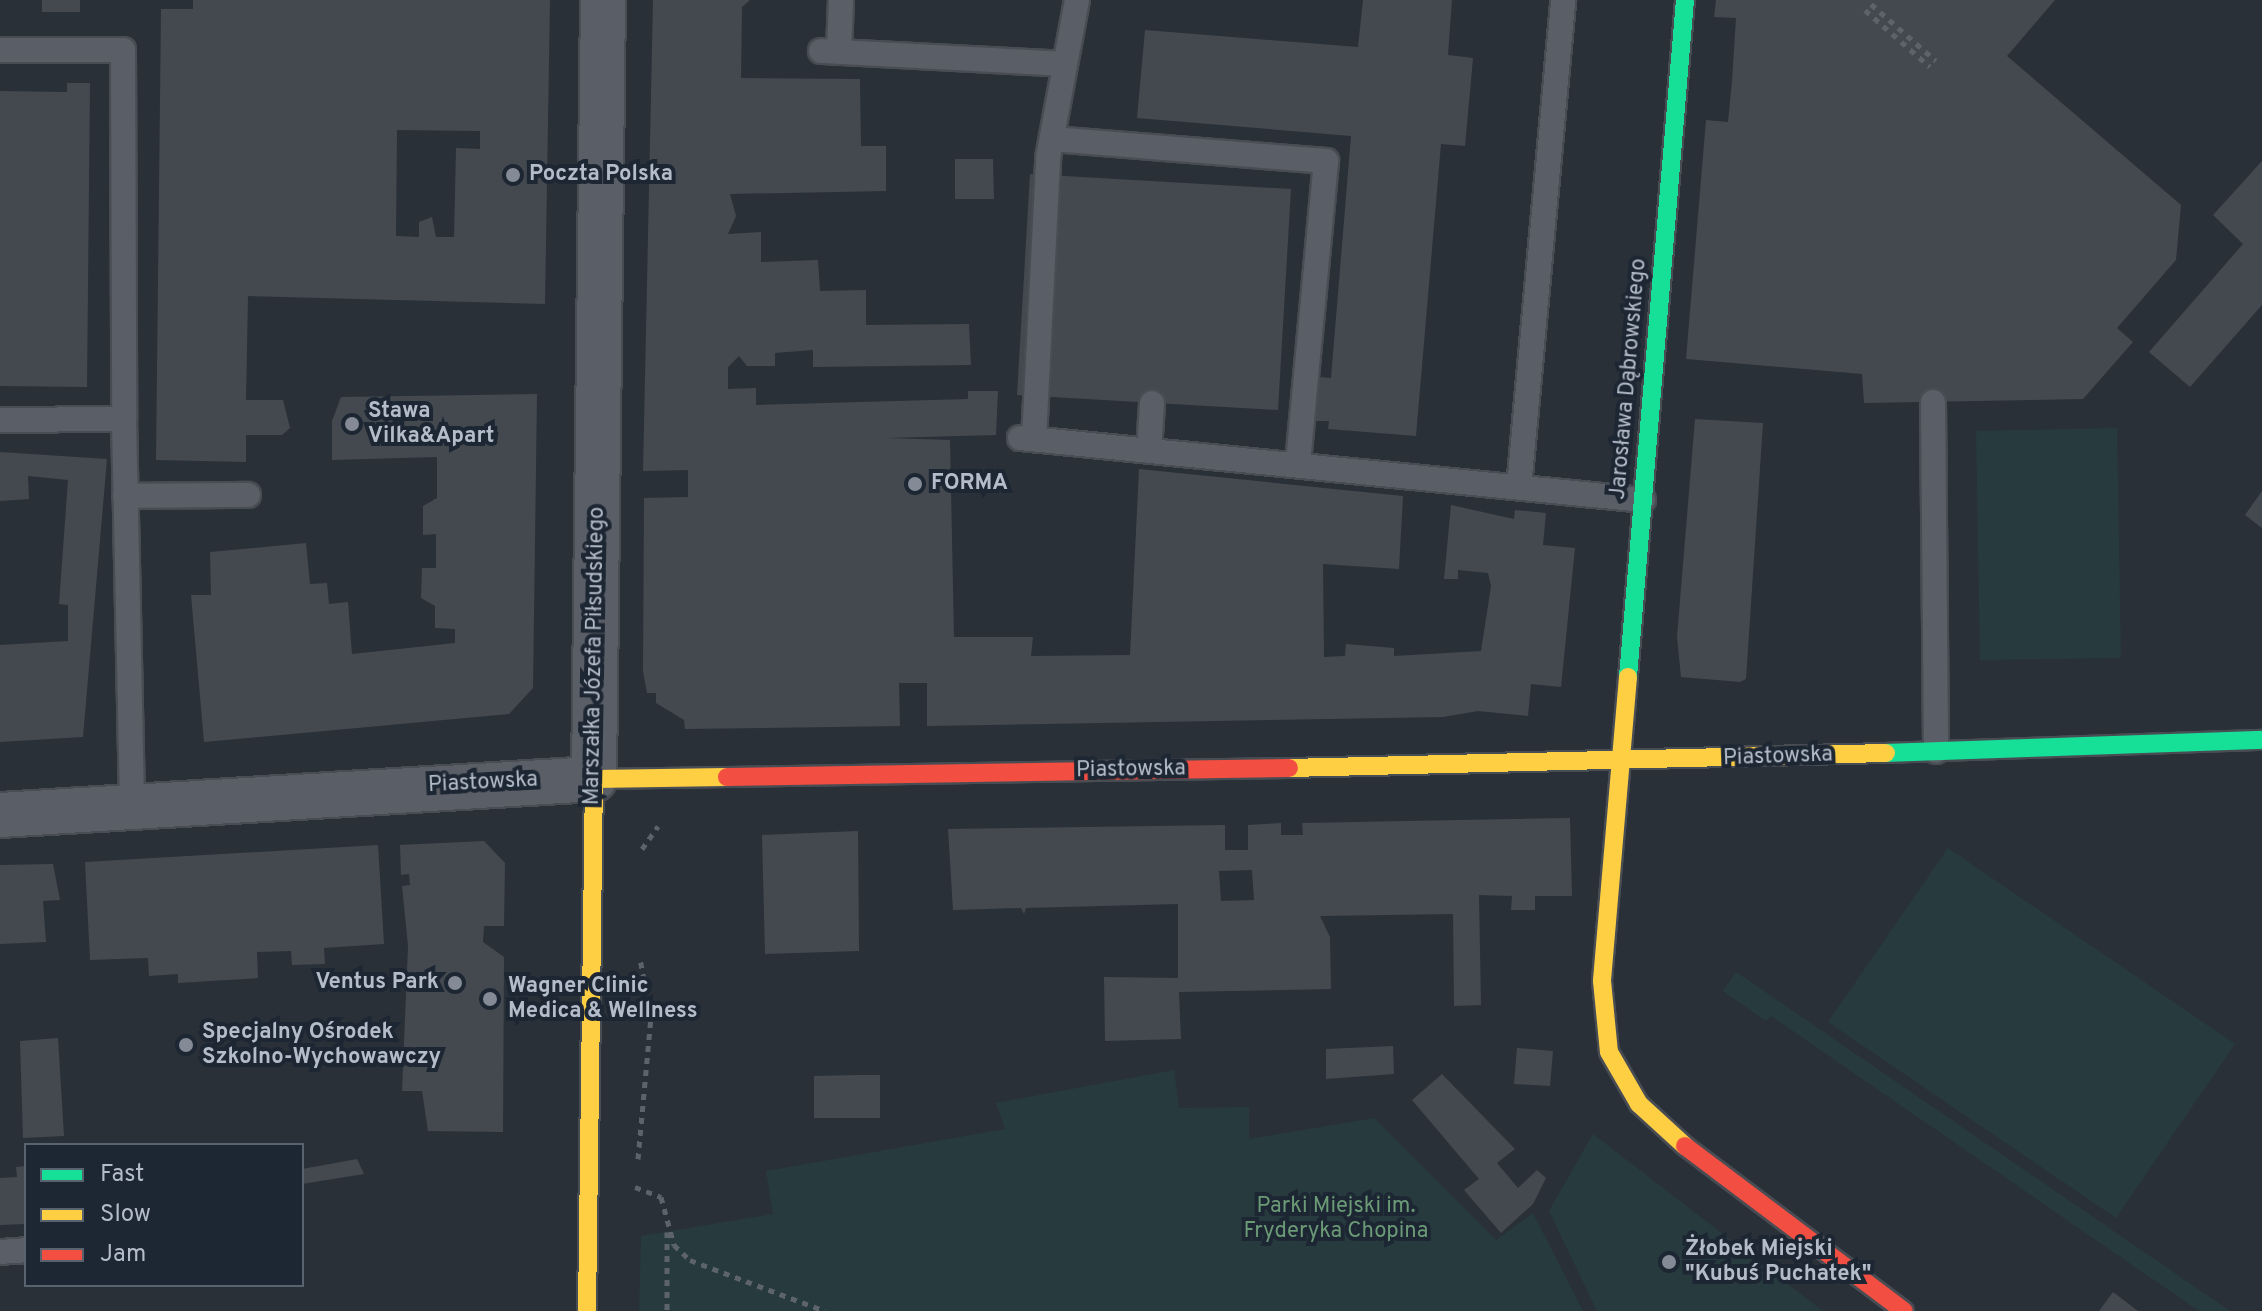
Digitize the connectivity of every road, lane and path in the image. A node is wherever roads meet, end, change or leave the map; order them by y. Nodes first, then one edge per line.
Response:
1 (603, 0) edge
2 (841, 0) edge
3 (1077, 0) edge
4 (1563, 0) edge
5 (1685, 0) edge
6 (1871, 4) dead end
7 (1865, 10) dead end
8 (0, 50) edge
9 (1936, 61) dead end
10 (1065, 64) junction
11 (1930, 67) dead end
12 (1052, 139) junction
13 (1933, 402) dead end
14 (1152, 403) dead end
15 (124, 419) junction
16 (0, 420) edge
17 (1149, 450) junction
18 (1298, 464) junction
19 (1519, 487) junction
20 (248, 495) dead end
21 (125, 496) junction
22 (1643, 500) junction
23 (2262, 740) edge
24 (1936, 751) junction
25 (1622, 762) junction
26 (594, 779) junction
27 (132, 806) junction
28 (0, 815) edge
29 (634, 1187) dead end
30 (667, 1228) junction
31 (24, 1250) edge
32 (0, 1252) edge
33 (823, 1310) edge
34 (587, 1311) edge
35 (667, 1311) edge
36 (1904, 1311) edge

1 - 26 street, Marszałka Józefa Piłsudskiego
2 - 10 lane
3 - 10 lane
4 - 19 lane
5 - 22 street, Jarosława Dąbrowskiego
6 - 9 path
7 - 11 path
8 - 15 lane
10 - 12 lane
12 - 17 lane
12 - 18 lane
13 - 24 lane
14 - 17 lane
15 - 16 lane
15 - 21 lane
17 - 18 lane
18 - 19 lane
19 - 22 lane
20 - 21 lane
21 - 27 lane
22 - 25 street, Jarosława Dąbrowskiego
23 - 24 street, Piastowska
24 - 25 street, Piastowska
25 - 26 street, Piastowska
25 - 36 street, Jarosława Dąbrowskiego
26 - 27 street, Piastowska
26 - 34 street, Marszałka Józefa Piłsudskiego
27 - 28 street, Piastowska
29 - 30 path
30 - 33 path
30 - 35 path
31 - 32 lane

